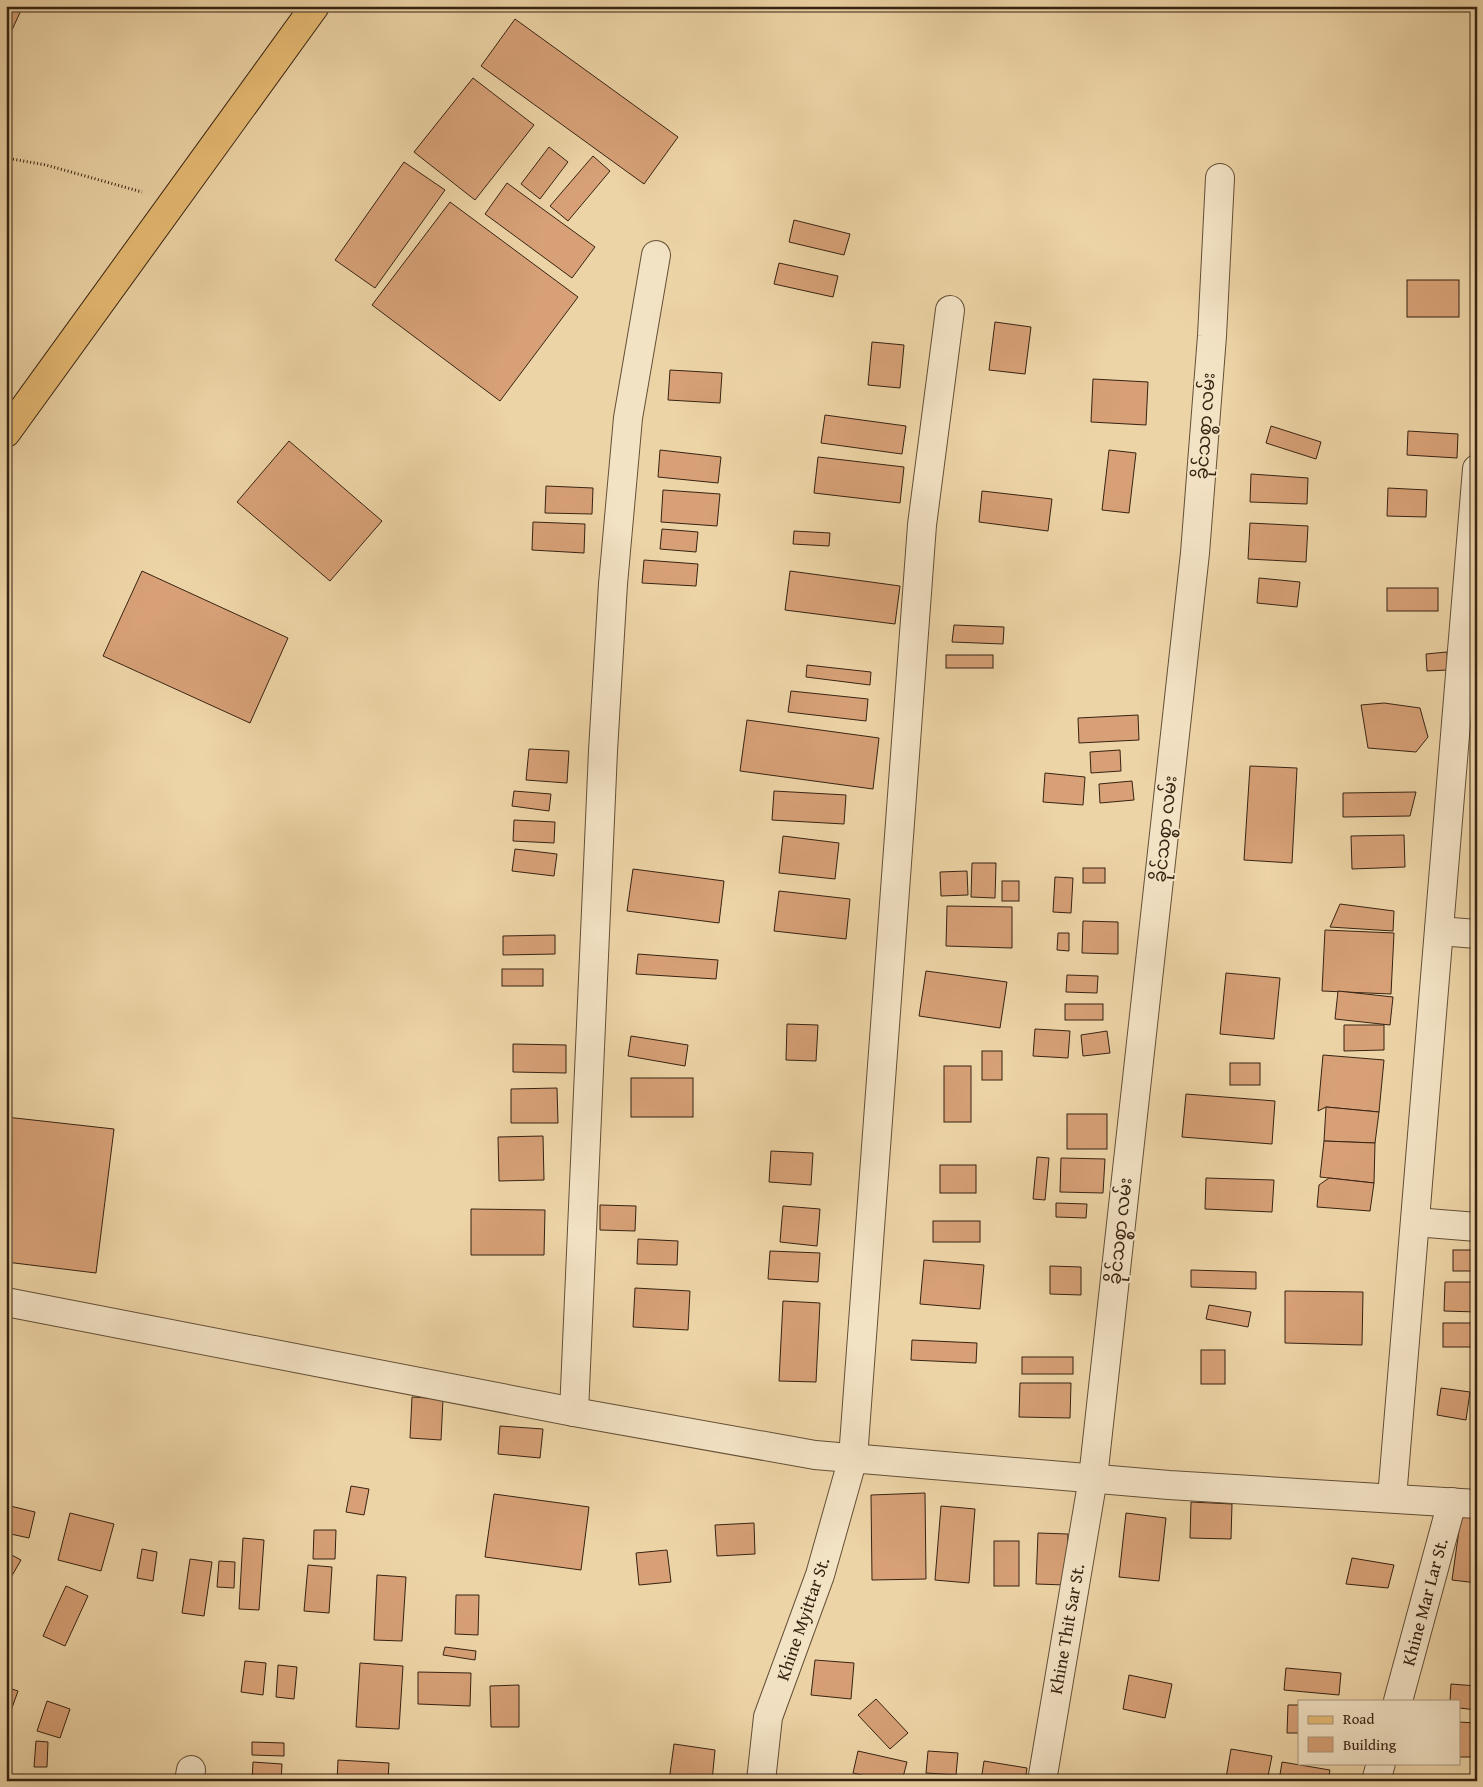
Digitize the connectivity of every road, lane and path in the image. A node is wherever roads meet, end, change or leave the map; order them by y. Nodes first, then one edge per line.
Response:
1 (315, 6) edge
2 (6, 158) edge
3 (1220, 178) dead end
4 (174, 201) junction
5 (656, 255) dead end
6 (950, 310) dead end
7 (6, 434) edge
8 (1477, 469) edge
9 (1439, 931) junction
10 (1477, 934) edge
11 (1415, 1222) junction
12 (1477, 1227) edge
13 (6, 1302) edge
14 (574, 1412) junction
15 (853, 1458) junction
16 (1093, 1478) junction
17 (1392, 1498) junction
18 (1464, 1503) edge
19 (1398, 1700) edge
20 (1381, 1764) edge
21 (762, 1781) edge
22 (1042, 1781) edge
23 (1376, 1781) edge

1 - 4 main road
2 - 4 path
3 - 16 street, ခိုင်သစ္စာ လမ်း
4 - 7 main road
5 - 14 street
6 - 15 street, Khine Myittar St.
8 - 9 street
9 - 10 street
9 - 11 street
11 - 12 street
11 - 17 street
13 - 14 street
14 - 15 street
15 - 16 street
15 - 21 street, Khine Myittar St.
16 - 17 street
16 - 22 street, Khine Thit Sar St.
17 - 18 street
18 - 19 street, Khine Mar Lar St.
20 - 23 street

